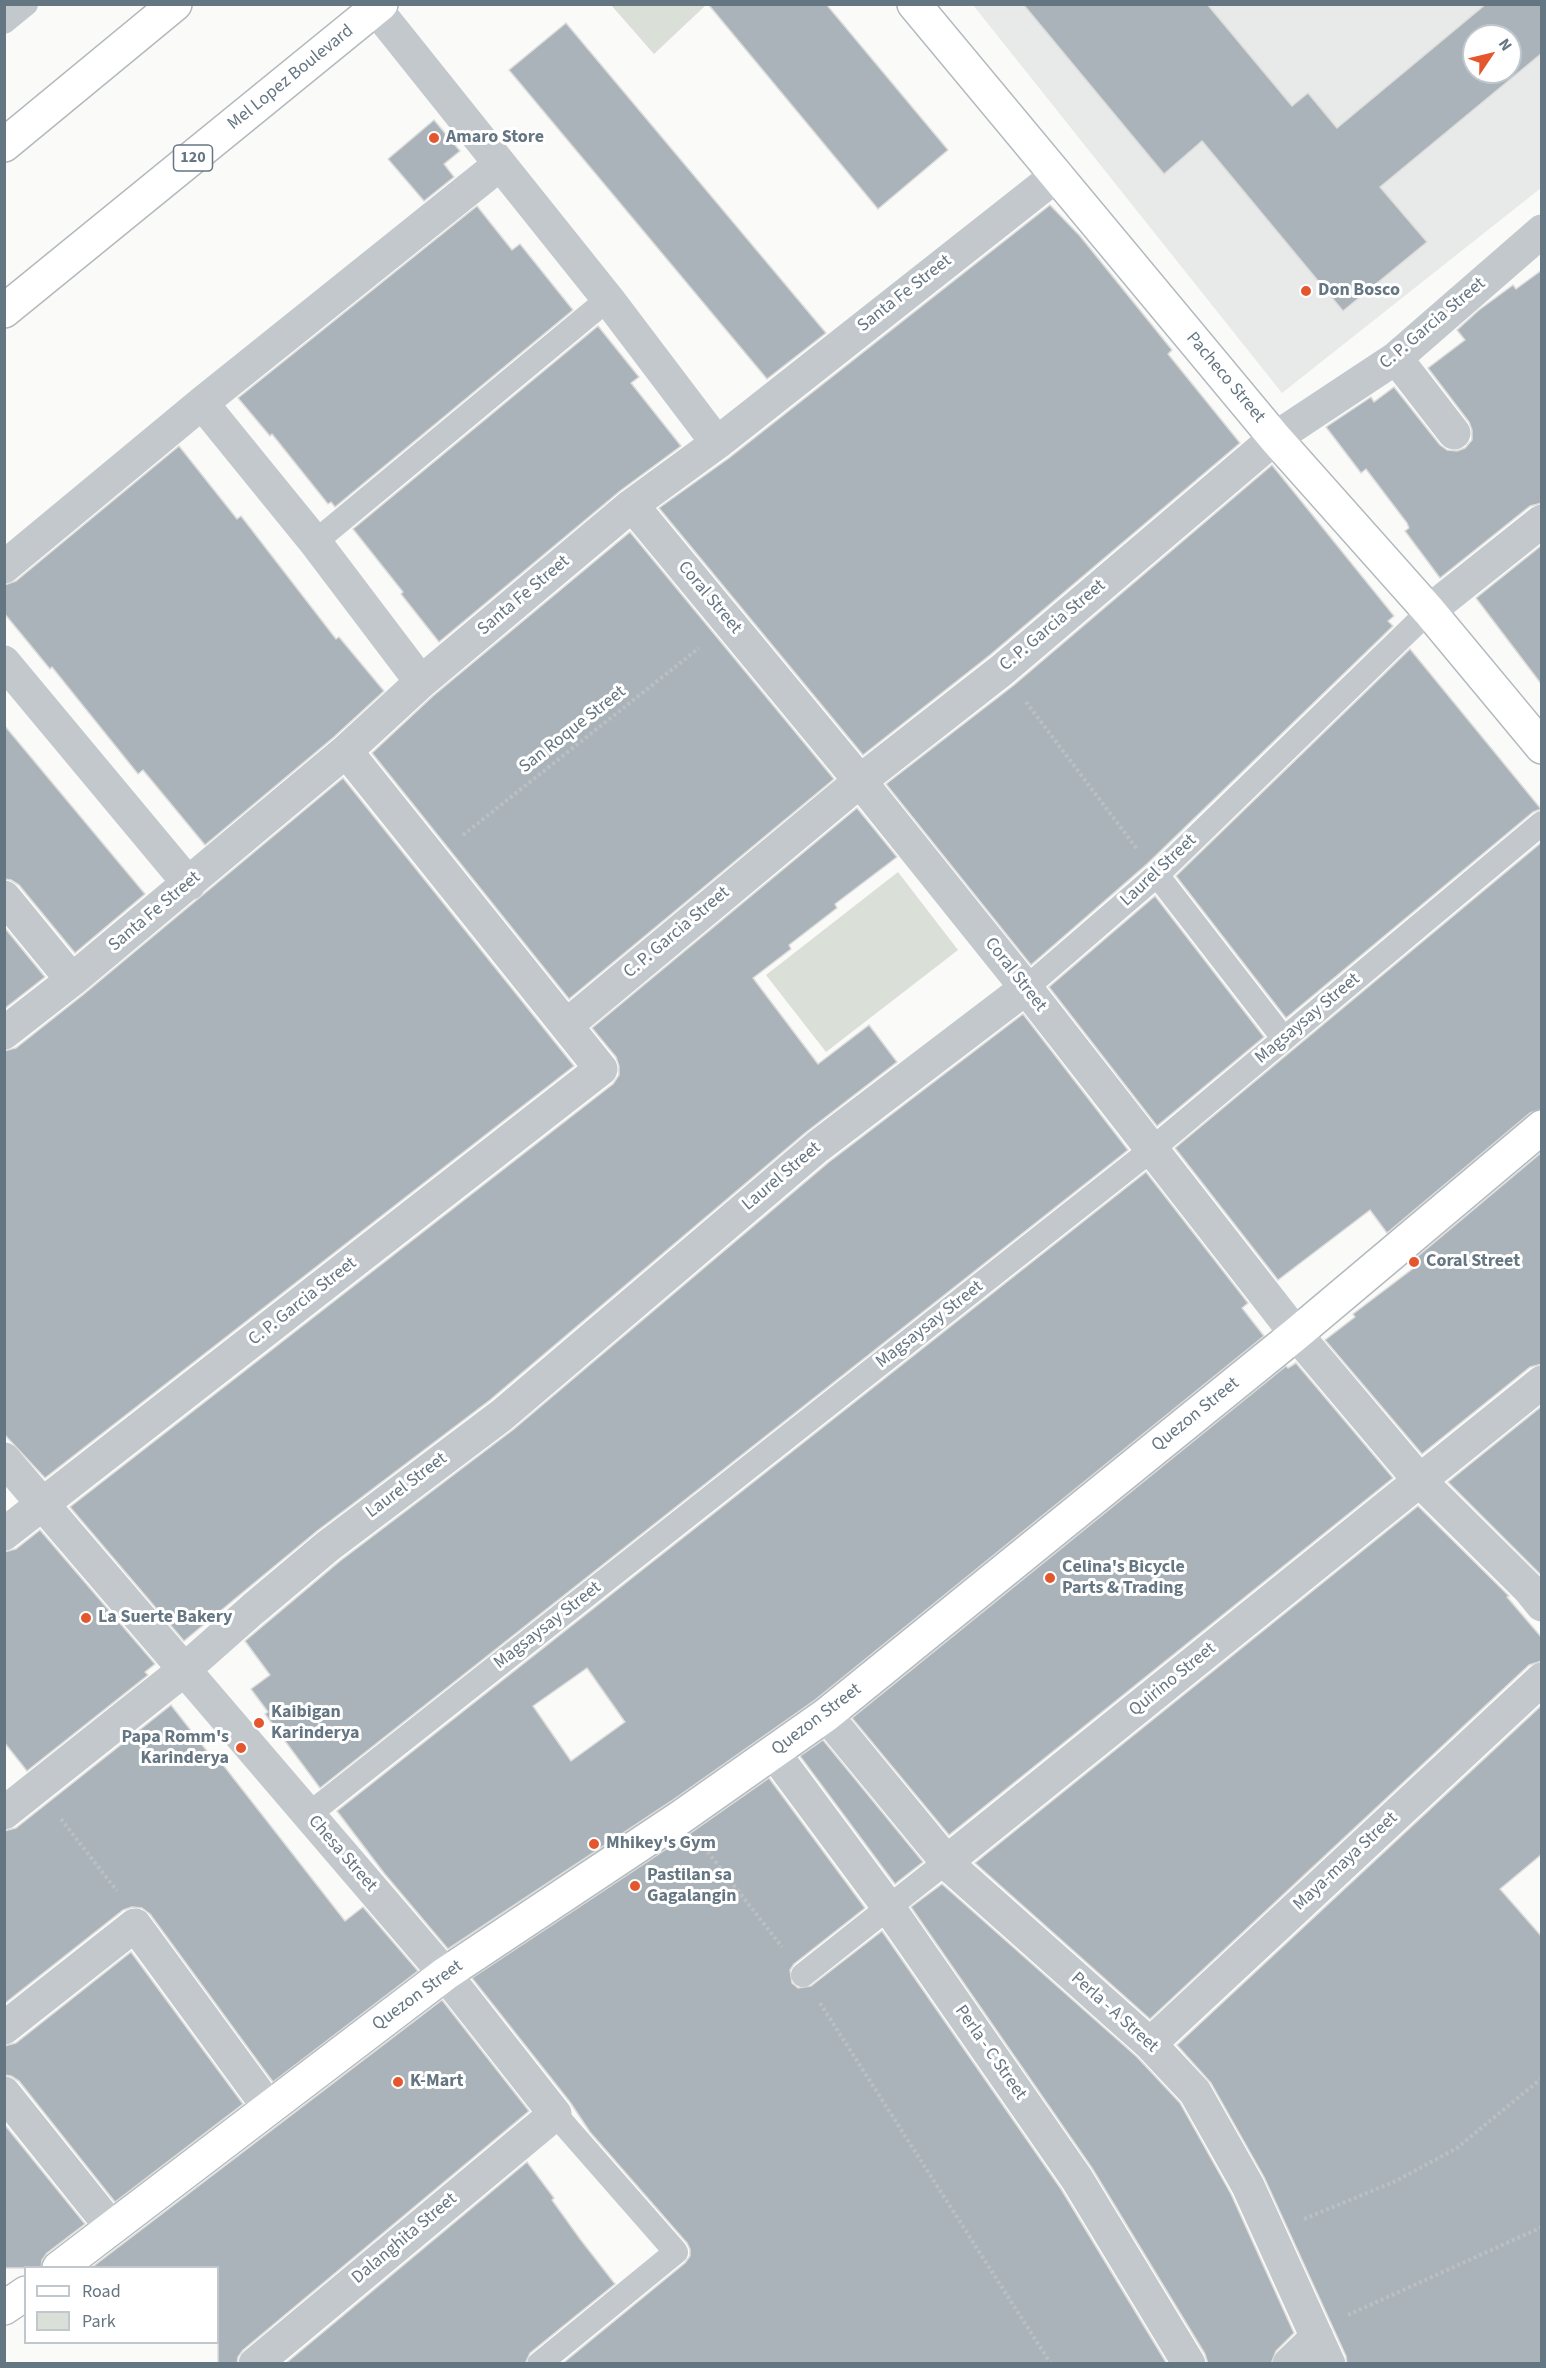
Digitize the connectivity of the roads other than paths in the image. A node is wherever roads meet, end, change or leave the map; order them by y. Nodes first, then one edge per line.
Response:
1 (26, 4) edge
2 (175, 4) edge
3 (915, 4) edge
4 (379, 7) edge
5 (4, 22) edge
6 (4, 145) edge
7 (499, 165) junction
8 (1057, 175) junction
9 (1542, 231) edge
10 (608, 299) junction
11 (4, 311) edge
12 (1396, 358) junction
13 (202, 403) junction
14 (1454, 433) dead end
15 (1275, 438) junction
16 (717, 442) junction
17 (632, 505) junction
18 (1542, 521) edge
19 (315, 542) junction
20 (4, 567) edge
21 (1429, 611) junction
22 (4, 662) edge
23 (422, 682) junction
24 (1542, 747) edge
25 (346, 751) junction
26 (860, 781) junction
27 (1542, 823) edge
28 (1156, 875) junction
29 (189, 884) junction
30 (4, 897) edge
31 (72, 980) junction
32 (1026, 988) junction
33 (567, 1025) junction
34 (4, 1033) edge
35 (1284, 1039) junction
36 (1542, 1127) edge
37 (1151, 1150) junction
38 (1296, 1334) junction
39 (1542, 1382) edge
40 (4, 1459) edge
41 (1420, 1481) junction
42 (43, 1504) junction
43 (4, 1534) edge
44 (1542, 1605) edge
45 (184, 1670) junction
46 (1542, 1679) edge
47 (826, 1715) junction
48 (774, 1753) junction
49 (4, 1812) edge
50 (308, 1815) junction
51 (946, 1862) junction
52 (889, 1908) junction
53 (445, 1974) junction
54 (803, 1975) road end
55 (4, 2028) edge
56 (1150, 2044) junction
57 (4, 2093) edge
58 (269, 2108) junction
59 (555, 2114) junction
60 (112, 2228) junction
61 (62, 2266) edge
62 (24, 2294) edge
63 (4, 2308) edge
64 (1323, 2350) edge
65 (255, 2364) edge
66 (539, 2364) edge
67 (1189, 2364) edge
68 (1289, 2364) edge

1 - 5 lane
2 - 6 main road
3 - 8 main road, Pacheco Street
4 - 7 street
4 - 11 main road, Mel Lopez Boulevard / 120
7 - 10 street
7 - 13 street
8 - 15 main road, Pacheco Street
8 - 16 street, Santa Fe Street
9 - 12 street, C. P. Garcia Street
10 - 16 street
10 - 19 lane
12 - 14 street
12 - 15 street, C. P. Garcia Street
13 - 19 street
13 - 20 street
15 - 21 main road, Pacheco Street
15 - 26 street, C. P. Garcia Street
16 - 17 street, Santa Fe Street
17 - 23 street, Santa Fe Street
17 - 26 street, Coral Street
18 - 21 street, Laurel Street
19 - 23 street
21 - 24 main road, Pacheco Street
21 - 28 lane, Laurel Street
22 - 29 street
23 - 25 street, Santa Fe Street
25 - 29 street, Santa Fe Street
25 - 33 street
26 - 32 street, Coral Street
26 - 33 street, C. P. Garcia Street
27 - 35 lane, Magsaysay Street
28 - 32 lane, Laurel Street
28 - 35 lane
29 - 31 street, Santa Fe Street
30 - 31 street
31 - 34 street, Santa Fe Street
32 - 37 street, Coral Street
32 - 45 street, Laurel Street
33 - 42 street, C. P. Garcia Street
35 - 37 lane, Magsaysay Street
36 - 38 main road, Quezon Street
37 - 38 street, Coral Street
37 - 50 lane, Magsaysay Street
38 - 41 street, Coral Street
38 - 47 main road, Quezon Street
39 - 41 street, Quirino Street
40 - 42 street, Chesa Street
41 - 44 street, Coral Street
41 - 51 street, Quirino Street
42 - 43 street, C. P. Garcia Street
42 - 45 street, Chesa Street
45 - 49 street, Laurel Street
45 - 50 street, Chesa Street
46 - 56 street, Maya-maya Street
47 - 48 main road, Quezon Street
47 - 51 street, Perla - A Street
48 - 52 street, Perla - C Street
48 - 53 main road, Quezon Street
50 - 53 street, Chesa Street
51 - 52 lane, Quirino Street
51 - 56 street, Perla - A Street
52 - 54 lane, Quirino Street
52 - 67 street, Perla - C Street
53 - 58 main road, Quezon Street
53 - 59 street, Chesa Street
55 - 58 street
56 - 64 street, Perla - A Street
57 - 60 street
58 - 60 main road, Quezon Street
59 - 65 street, Dalanghita Street
59 - 66 lane, Chesa Street
60 - 61 main road, Quezon Street
62 - 63 main road
64 - 68 street

